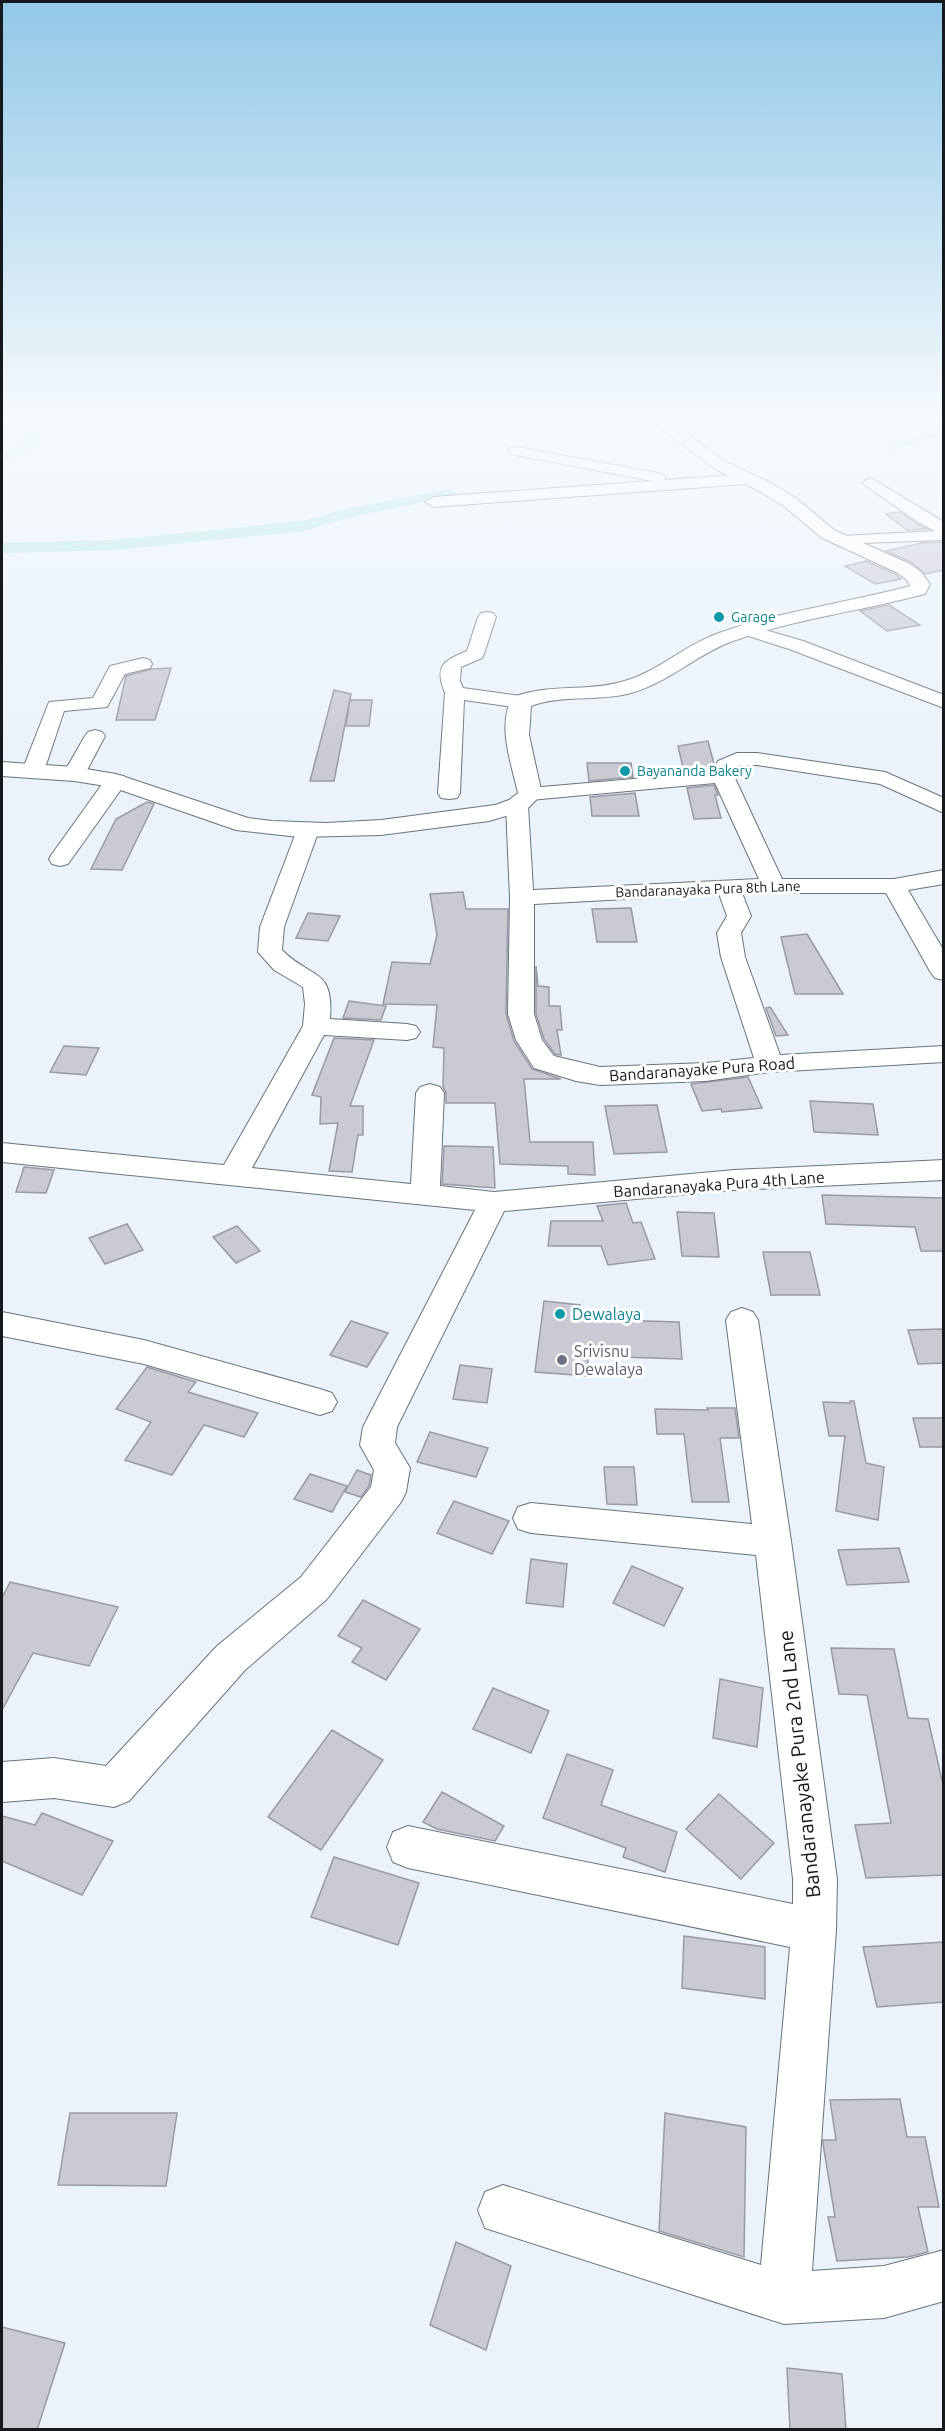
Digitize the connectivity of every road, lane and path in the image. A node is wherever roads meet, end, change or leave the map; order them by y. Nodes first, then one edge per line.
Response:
1 (825, 531) edge
2 (944, 535) edge
3 (841, 541) junction
4 (916, 558) dead end
5 (883, 560) junction
6 (487, 617) dead end
7 (748, 630) junction
8 (143, 664) dead end
9 (455, 693) junction
10 (521, 702) junction
11 (944, 702) edge
12 (95, 736) dead end
13 (2, 769) edge
14 (33, 771) junction
15 (74, 774) junction
16 (722, 774) junction
17 (116, 781) junction
18 (448, 793) dead end
19 (524, 800) junction
20 (944, 807) edge
21 (308, 830) junction
22 (60, 859) dead end
23 (944, 877) edge
24 (728, 886) junction
25 (774, 886) junction
26 (894, 886) junction
27 (522, 898) junction
28 (944, 973) edge
29 (316, 1026) junction
30 (407, 1032) dead end
31 (944, 1054) edge
32 (770, 1064) junction
33 (430, 1093) dead end
34 (2, 1153) edge
35 (944, 1170) edge
36 (233, 1176) junction
37 (425, 1195) junction
38 (494, 1202) junction
39 (742, 1320) dead end
40 (2, 1324) edge
41 (320, 1402) dead end
42 (531, 1518) dead end
43 (773, 1541) junction
44 (2, 1782) edge
45 (408, 1847) dead end
46 (814, 1930) junction
47 (503, 2210) dead end
48 (944, 2276) edge
49 (784, 2298) junction

1 - 3 street
2 - 3 street
3 - 5 street
4 - 5 street
5 - 7 street
6 - 9 street
7 - 10 street
7 - 11 street
8 - 14 street
9 - 10 street
9 - 18 street
10 - 19 street
12 - 15 street
13 - 14 street
14 - 15 street
15 - 17 street
16 - 19 street
16 - 20 street
16 - 25 street
17 - 21 street
17 - 22 street
19 - 21 street
19 - 27 street, Bandaranayake Pura Road
21 - 29 street
23 - 26 street, Bandaranayaka Pura 8th Lane
24 - 25 street, Bandaranayaka Pura 8th Lane
24 - 27 street, Bandaranayaka Pura 8th Lane
24 - 32 street
25 - 26 street, Bandaranayaka Pura 8th Lane
26 - 28 street
27 - 32 street, Bandaranayake Pura Road
29 - 30 street
29 - 36 street
31 - 32 street, Bandaranayake Pura Road
33 - 37 street
34 - 36 street, Bandaranayaka Pura 4th Lane
35 - 38 street, Bandaranayaka Pura 4th Lane
36 - 37 street, Bandaranayaka Pura 4th Lane
37 - 38 street, Bandaranayaka Pura 4th Lane
38 - 44 street
39 - 43 street, Bandaranayake Pura 2nd Lane
40 - 41 street
42 - 43 street
43 - 46 street, Bandaranayake Pura 2nd Lane
45 - 46 street
46 - 49 street, Bandaranayake Pura 2nd Lane
47 - 49 street
48 - 49 street

